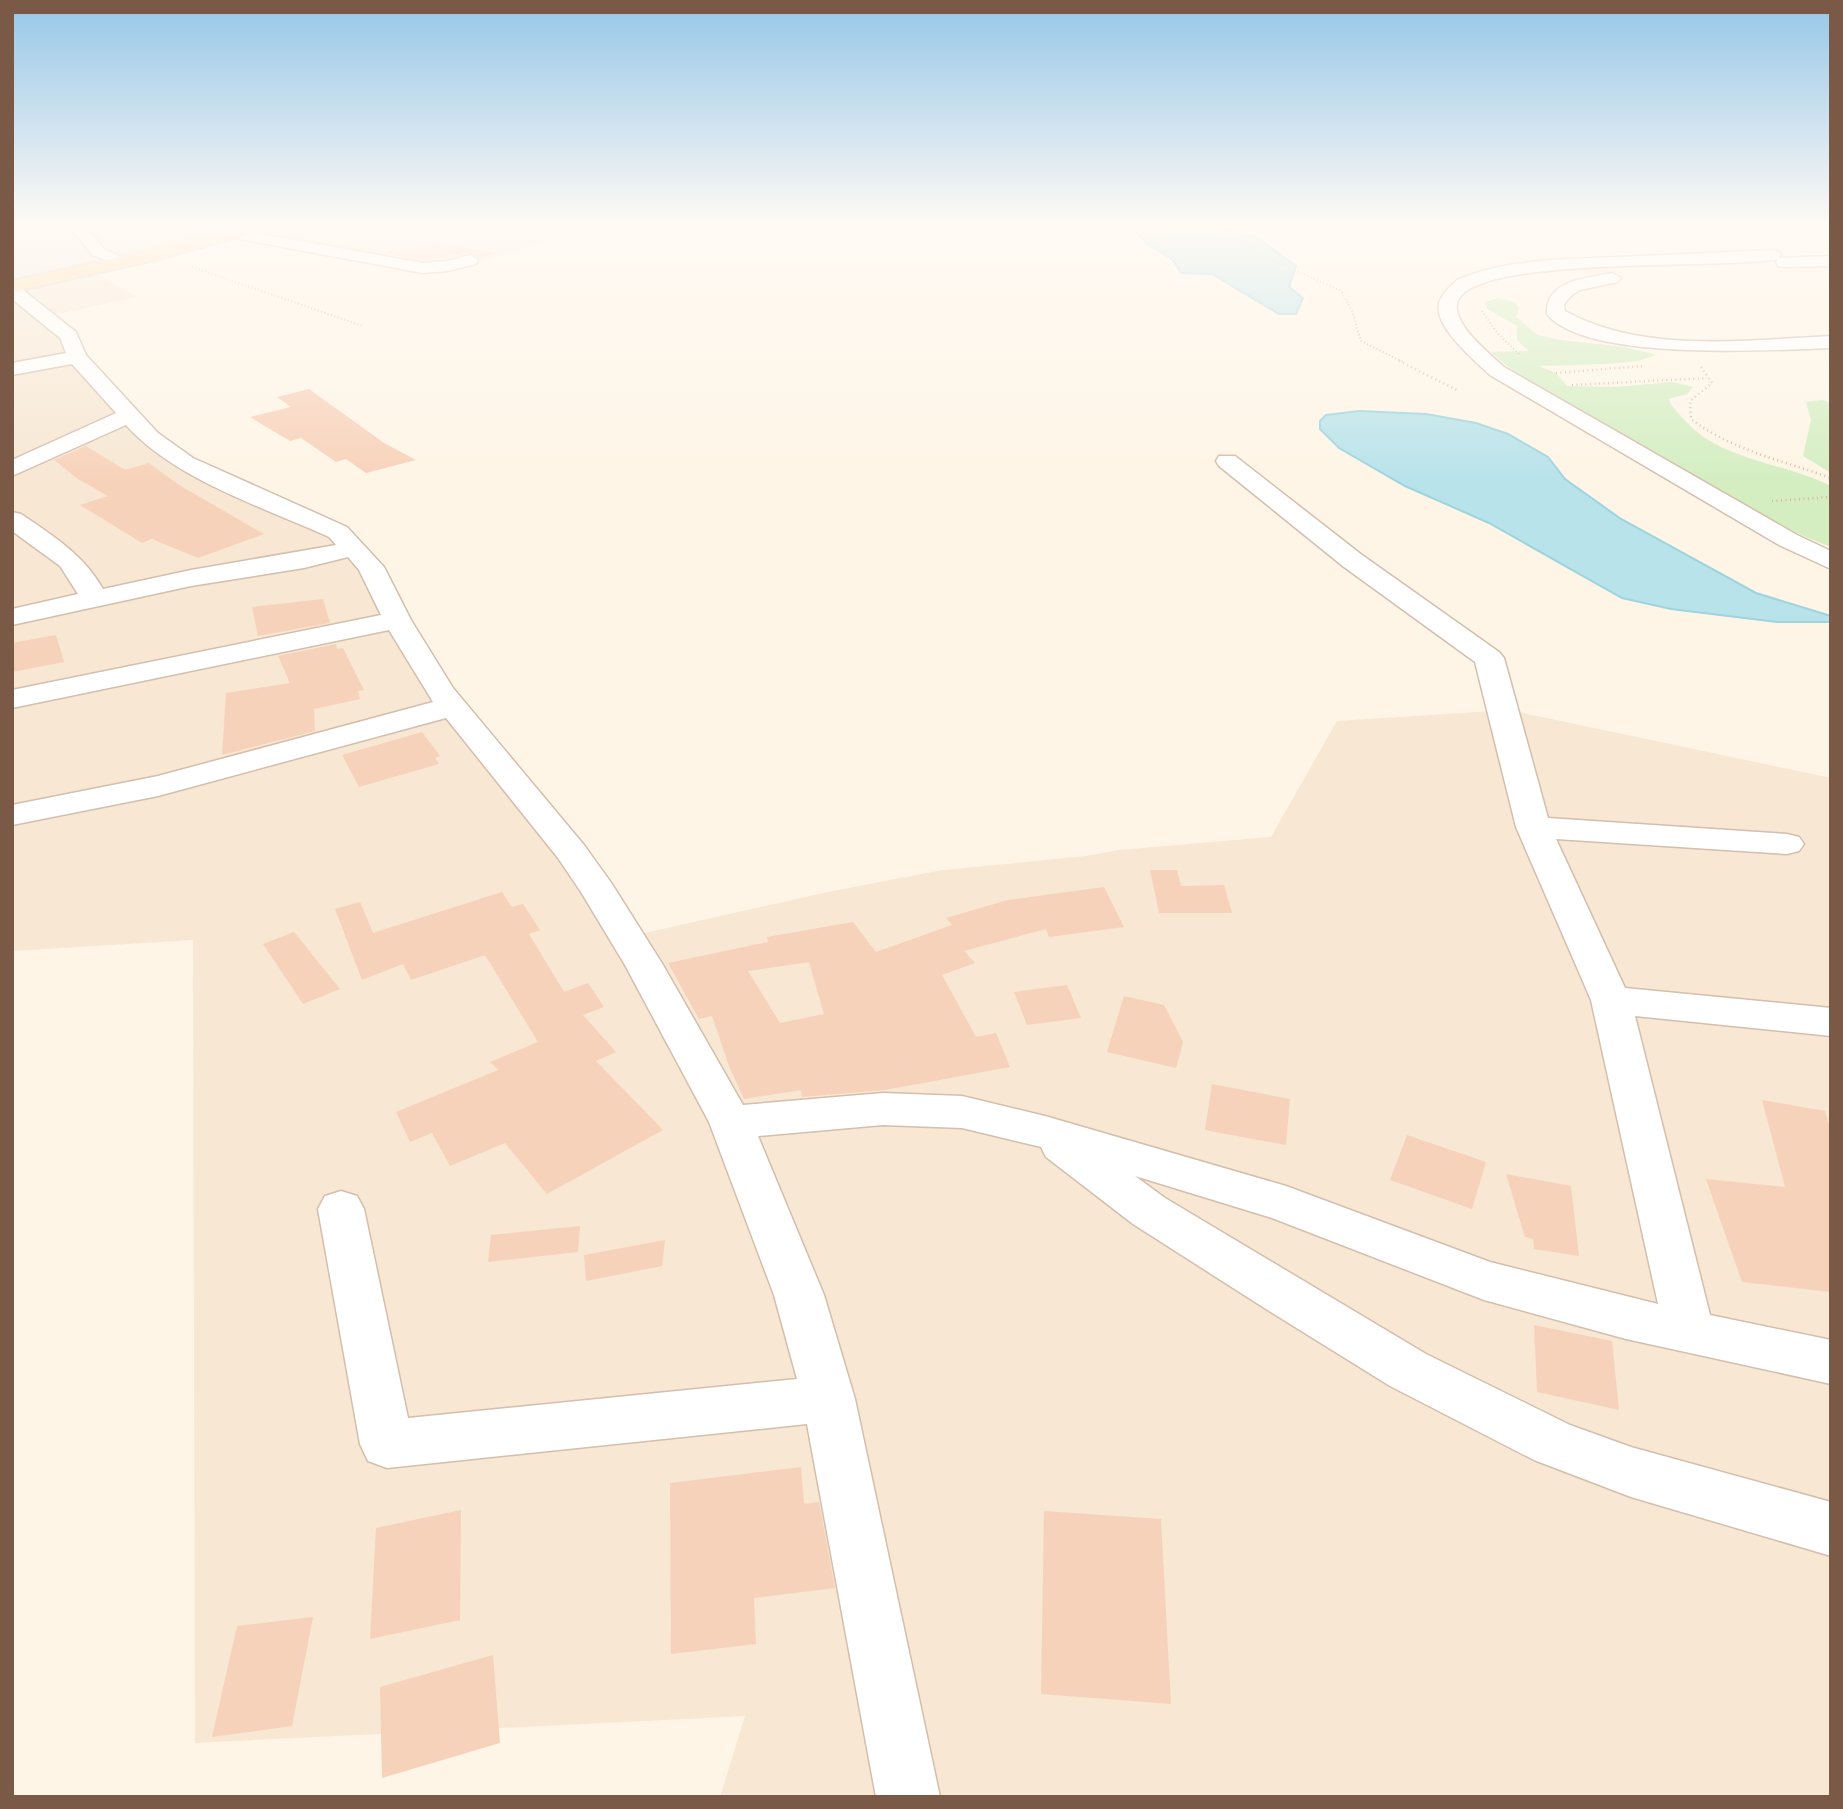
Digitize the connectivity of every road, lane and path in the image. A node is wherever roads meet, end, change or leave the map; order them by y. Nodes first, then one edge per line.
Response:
1 (42, 312) edge
2 (323, 312) edge
3 (1352, 312) edge
4 (1448, 312) edge
5 (1558, 312) edge
6 (363, 326) dead end
7 (1831, 342) edge
8 (77, 357) junction
9 (1693, 363) dead end
10 (1646, 366) dead end
11 (12, 369) edge
12 (1556, 373) dead end
13 (1708, 378) junction
14 (1567, 386) dead end
15 (1457, 390) dead end
16 (130, 415) junction
17 (1227, 461) dead end
18 (12, 469) edge
19 (1831, 478) edge
20 (1831, 497) edge
21 (1730, 506) junction
22 (12, 519) edge
23 (355, 548) junction
24 (1831, 561) edge
25 (95, 600) junction
26 (12, 617) edge
27 (397, 620) junction
28 (12, 699) edge
29 (453, 706) junction
30 (12, 815) edge
31 (1533, 827) junction
32 (1787, 844) dead end
33 (1611, 1000) junction
34 (1831, 1022) edge
35 (731, 1122) junction
36 (1045, 1132) junction
37 (341, 1209) dead end
38 (1689, 1331) junction
39 (1831, 1362) edge
40 (829, 1399) junction
41 (1831, 1529) edge
42 (908, 1797) edge

1 - 8 street
2 - 6 path
3 - 15 path
4 - 21 street
5 - 7 street
8 - 11 street
8 - 16 street
9 - 13 path
10 - 12 path
13 - 14 path
13 - 19 path
16 - 18 street
16 - 23 street
17 - 31 street
20 - 21 path
21 - 24 street
22 - 25 street
23 - 25 street
23 - 27 street
25 - 26 street
27 - 28 street
27 - 29 street
29 - 30 street
29 - 35 street
31 - 32 street
31 - 33 street
33 - 34 street
33 - 38 street
35 - 36 street
35 - 40 street
36 - 38 street
36 - 41 street
37 - 40 street
38 - 39 street
40 - 42 street

